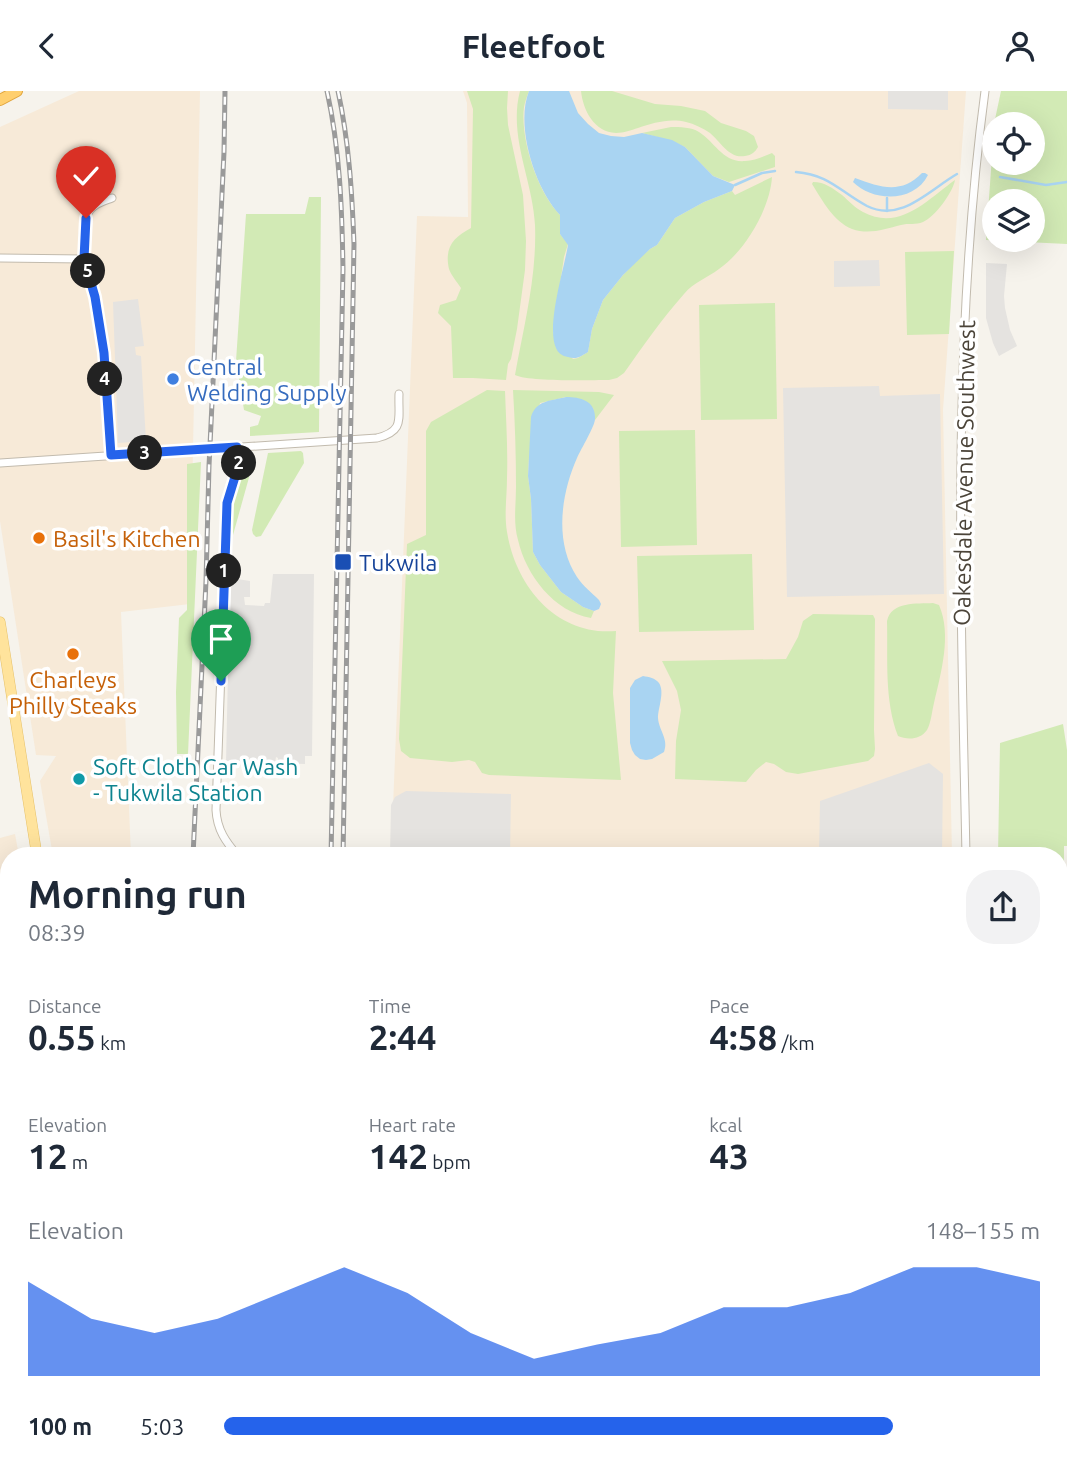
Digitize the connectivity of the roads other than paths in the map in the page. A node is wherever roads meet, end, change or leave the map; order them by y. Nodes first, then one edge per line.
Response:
1 (17, 91) edge
2 (985, 91) edge
3 (0, 100) edge
4 (112, 198) dead end
5 (0, 258) edge
6 (84, 259) junction
7 (399, 394) dead end
8 (237, 447) junction
9 (111, 455) junction
10 (0, 463) edge
11 (0, 622) edge
12 (36, 847) edge
13 (232, 847) edge
14 (966, 847) edge

1 - 3 highway
2 - 14 street, Oakesdale Avenue Southwest
4 - 6 street
5 - 6 street
6 - 9 street
7 - 8 street
8 - 9 street
8 - 13 street
9 - 10 street
11 - 12 main road

